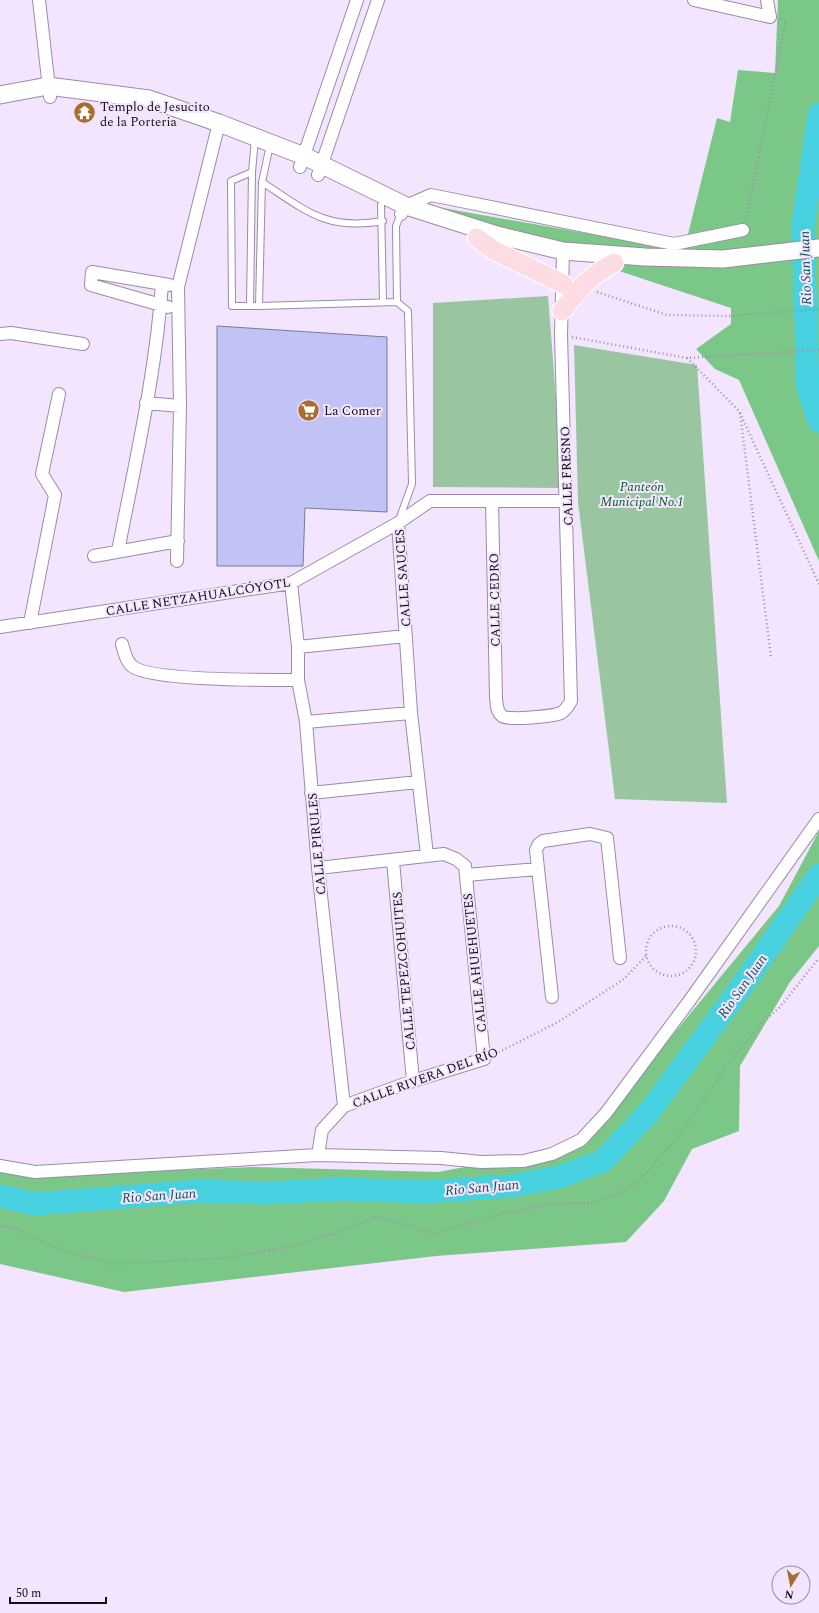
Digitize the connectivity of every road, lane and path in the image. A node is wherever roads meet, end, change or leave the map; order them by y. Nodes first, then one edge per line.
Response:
1 (39, 0) edge
2 (357, 0) edge
3 (378, 0) edge
4 (694, 0) edge
5 (767, 0) edge
6 (786, 20) dead end
7 (49, 91) junction
8 (0, 95) edge
9 (0, 104) edge
10 (218, 127) junction
11 (262, 145) junction
12 (302, 162) junction
13 (320, 170) junction
14 (252, 172) junction
15 (262, 182) junction
16 (404, 210) junction
17 (382, 213) junction
18 (744, 230) joint
19 (477, 238) junction
20 (819, 248) edge
21 (563, 255) junction
22 (819, 255) edge
23 (614, 263) junction
24 (724, 264) junction
25 (162, 284) junction
26 (571, 285) junction
27 (178, 287) junction
28 (383, 301) junction
29 (397, 302) junction
30 (161, 306) junction
31 (250, 306) junction
32 (259, 306) junction
33 (819, 308) edge
34 (178, 309) junction
35 (562, 311) joint
36 (0, 334) edge
37 (561, 335) junction
38 (83, 344) dead end
39 (819, 350) edge
40 (687, 358) junction
41 (59, 394) dead end
42 (146, 403) junction
43 (180, 406) junction
44 (739, 411) junction
45 (492, 501) junction
46 (567, 501) junction
47 (398, 523) junction
48 (178, 541) junction
49 (118, 551) junction
50 (94, 556) dead end
51 (177, 561) dead end
52 (291, 583) junction
53 (819, 584) edge
54 (30, 622) junction
55 (0, 627) edge
56 (406, 636) junction
57 (122, 644) dead end
58 (298, 646) junction
59 (770, 657) dead end
60 (298, 680) junction
61 (571, 701) joint
62 (411, 713) junction
63 (306, 722) junction
64 (418, 782) junction
65 (311, 793) junction
66 (819, 819) edge
67 (427, 855) junction
68 (392, 861) junction
69 (318, 868) junction
70 (538, 869) junction
71 (465, 870) junction
72 (646, 956) junction
73 (620, 958) dead end
74 (819, 958) edge
75 (552, 997) dead end
76 (484, 1059) junction
77 (413, 1081) junction
78 (344, 1106) junction
79 (318, 1155) junction
80 (0, 1166) edge
81 (0, 1226) edge

1 - 7 street
2 - 12 street
3 - 13 street
4 - 5 street
6 - 18 path
7 - 8 main road
7 - 9 main road
7 - 10 main road
10 - 11 main road
10 - 27 street
11 - 12 main road
11 - 14 lane
11 - 15 lane
12 - 13 main road
13 - 16 main road
13 - 17 main road
14 - 31 lane
14 - 31 lane
15 - 17 lane
15 - 32 lane
16 - 17 main road
16 - 18 street
16 - 19 main road
16 - 21 main road
16 - 29 lane
17 - 28 lane
19 - 21 main road
19 - 26 main road
20 - 24 main road
21 - 23 main road
21 - 24 main road
21 - 26 street
22 - 24 main road
23 - 24 main road
23 - 26 main road
25 - 27 street
25 - 30 street
25 - 30 street
26 - 33 path
26 - 35 main road
27 - 34 street
28 - 29 lane
28 - 32 lane
29 - 47 lane, CALLE SAUCES
30 - 34 street
30 - 42 street
31 - 32 lane
34 - 43 street
35 - 37 street, CALLE FRESNO
36 - 38 street
37 - 40 path
37 - 46 street, CALLE FRESNO
39 - 40 path
40 - 44 path
41 - 54 street
42 - 43 street
42 - 49 street
43 - 48 street
44 - 53 path
44 - 59 path
45 - 46 street, CALLE NETZAHUALCÓYOTL
45 - 47 street, CALLE NETZAHUALCÓYOTL
45 - 61 street, CALLE CEDRO
46 - 61 street, CALLE FRESNO
47 - 52 street, CALLE NETZAHUALCÓYOTL
47 - 56 street, CALLE SAUCES
48 - 49 street
48 - 51 street
49 - 50 street
52 - 54 street, CALLE NETZAHUALCÓYOTL
52 - 58 street, CALLE PIRULES
54 - 55 street, CALLE NETZAHUALCÓYOTL
56 - 58 street
56 - 62 street, CALLE SAUCES
57 - 60 street
58 - 60 street, CALLE PIRULES
60 - 63 street, CALLE PIRULES
62 - 63 street
62 - 64 street, CALLE SAUCES
63 - 65 street, CALLE PIRULES
64 - 65 street
64 - 67 street, CALLE SAUCES
65 - 69 street, CALLE PIRULES
66 - 79 street
67 - 68 street
67 - 71 street
68 - 69 street
68 - 77 street, CALLE TEPEZCOHUITES
69 - 78 street, CALLE PIRULES
70 - 71 street
70 - 73 street
70 - 75 street
71 - 76 street, CALLE AHUEHUETES
72 - 72 path
72 - 76 path, CALLE RIVERA DEL RÍO
74 - 81 path
76 - 77 street, CALLE RIVERA DEL RÍO
77 - 78 street, CALLE RIVERA DEL RÍO
78 - 79 street
79 - 80 street

